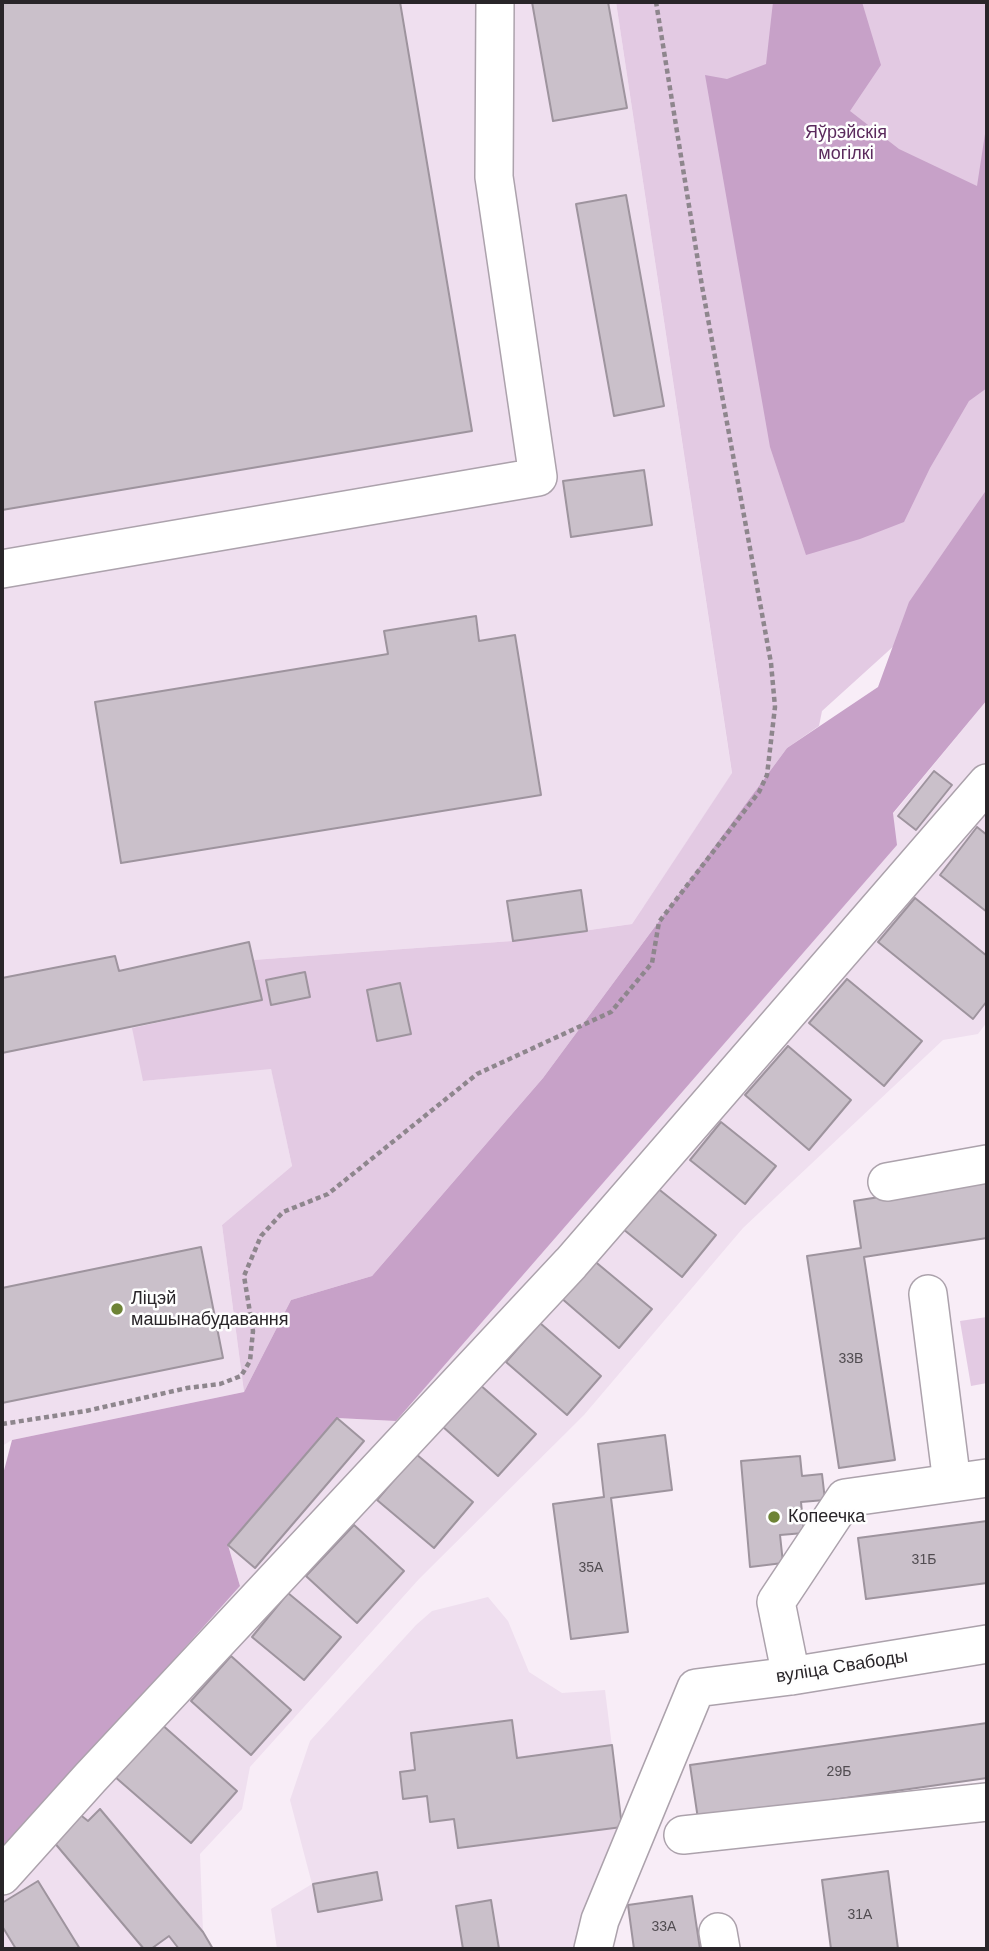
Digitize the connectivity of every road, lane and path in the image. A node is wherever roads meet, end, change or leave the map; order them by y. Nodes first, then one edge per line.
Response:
1 (495, 2) edge
2 (656, 2) edge
3 (2, 569) edge
4 (987, 783) edge
5 (987, 1164) edge
6 (887, 1182) dead end
7 (928, 1294) dead end
8 (2, 1424) edge
9 (987, 1478) edge
10 (951, 1483) junction
11 (987, 1644) edge
12 (791, 1676) junction
13 (987, 1802) edge
14 (683, 1835) dead end
15 (2, 1876) edge
16 (593, 1949) edge

1 - 3 street
2 - 8 path
4 - 15 street
5 - 6 street
7 - 10 street
9 - 10 street
10 - 12 street
11 - 12 street, вуліца Свабоды
12 - 16 street, вуліца Свабоды
13 - 14 street

